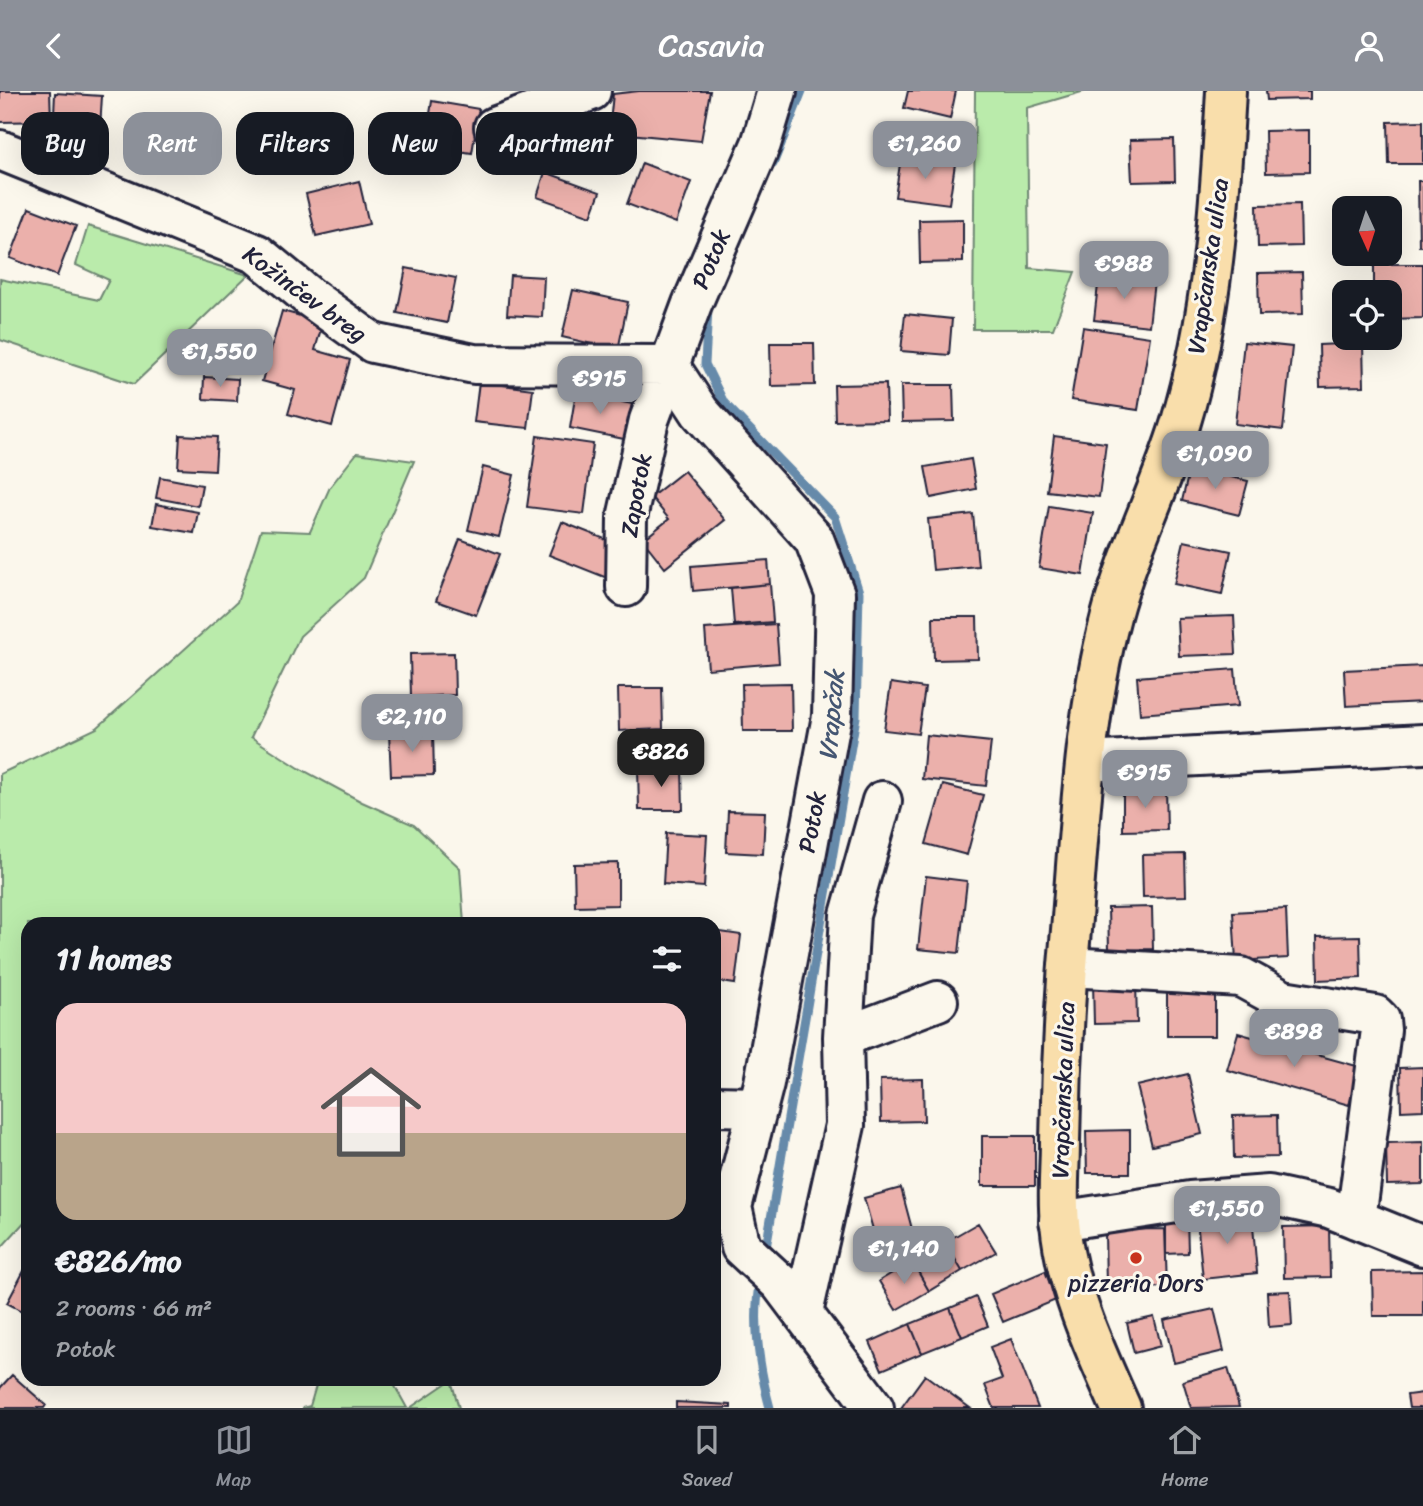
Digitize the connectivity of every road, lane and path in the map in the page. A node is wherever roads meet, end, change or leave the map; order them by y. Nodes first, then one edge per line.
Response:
1 (591, 91) edge
2 (777, 91) edge
3 (1226, 91) edge
4 (534, 112) edge
5 (0, 150) edge
6 (669, 365) junction
7 (626, 587) dead end
8 (1423, 744) edge
9 (1086, 762) junction
10 (882, 801) dead end
11 (1068, 967) junction
12 (938, 1000) dead end
13 (843, 1037) junction
14 (721, 1106) edge
15 (758, 1107) junction
16 (1356, 1219) junction
17 (1059, 1221) junction
18 (1423, 1246) edge
19 (803, 1313) junction
20 (874, 1408) edge
21 (1121, 1408) edge

1 - 4 street
2 - 6 street, Potok
3 - 9 main road, Vrapčanska ulica
5 - 6 street, Kožinčev breg
6 - 7 street, Zapotok
6 - 15 street, Potok
8 - 9 street
9 - 11 main road, Vrapčanska ulica
10 - 13 street
11 - 16 street
11 - 17 main road, Vrapčanska ulica
12 - 13 street
13 - 19 street
14 - 15 street
15 - 19 street, Potok
16 - 17 street
16 - 18 street
17 - 21 main road, Vrapčanska ulica
19 - 20 street, Potok

